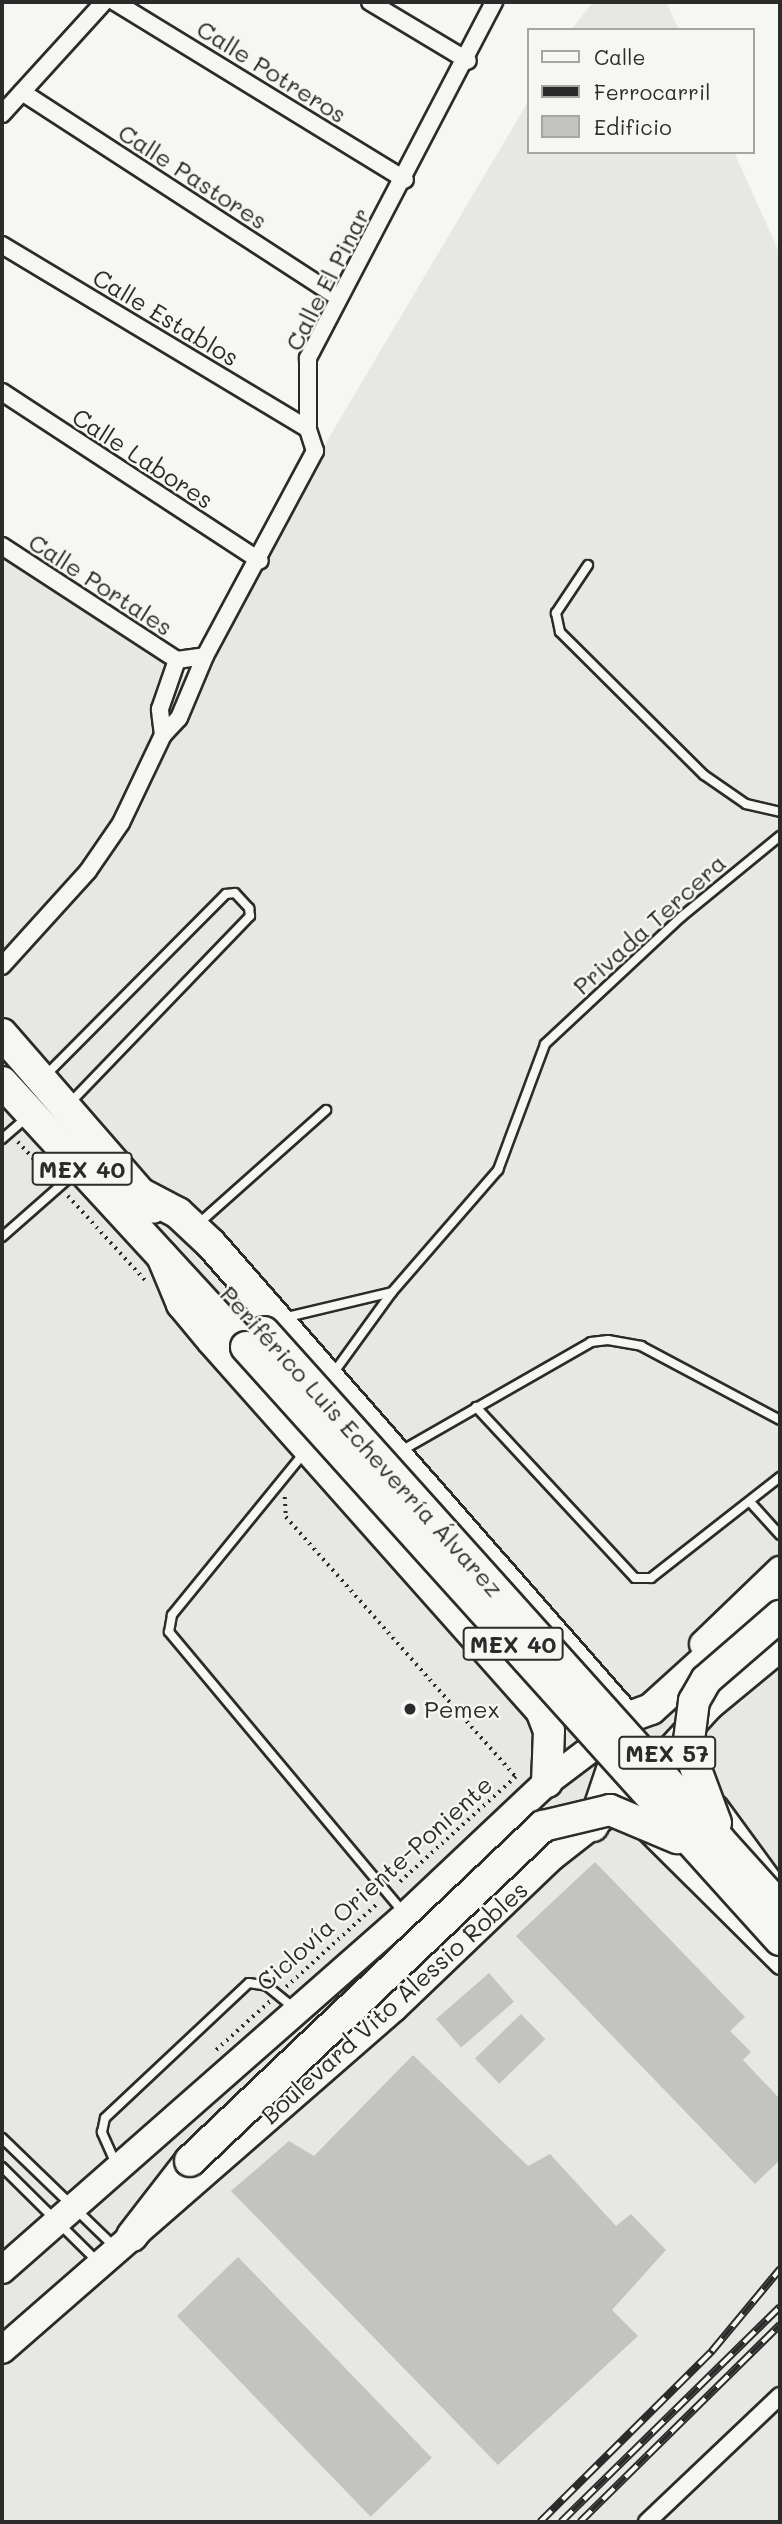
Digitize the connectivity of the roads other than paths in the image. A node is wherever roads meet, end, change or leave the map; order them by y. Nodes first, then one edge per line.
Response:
1 (104, 2) edge
2 (115, 2) edge
3 (370, 2) edge
4 (494, 2) edge
5 (468, 61) junction
6 (22, 92) junction
7 (2, 114) edge
8 (405, 180) junction
9 (2, 245) edge
10 (339, 298) junction
11 (2, 392) edge
12 (308, 429) junction
13 (2, 546) edge
14 (260, 561) junction
15 (588, 565) dead end
16 (205, 656) junction
17 (177, 660) junction
18 (163, 735) junction
19 (780, 812) edge
20 (780, 836) edge
21 (2, 966) edge
22 (2, 1034) edge
23 (41, 1080) junction
24 (2, 1082) edge
25 (65, 1108) junction
26 (326, 1110) dead end
27 (14, 1128) edge
28 (70, 1177) junction
29 (139, 1193) junction
30 (195, 1227) junction
31 (2, 1237) edge
32 (162, 1256) junction
33 (392, 1292) junction
34 (263, 1333) junction
35 (330, 1377) junction
36 (477, 1407) junction
37 (780, 1420) edge
38 (308, 1448) junction
39 (397, 1453) junction
40 (780, 1477) edge
41 (751, 1503) junction
42 (780, 1535) edge
43 (780, 1570) edge
44 (780, 1592) edge
45 (780, 1616) edge
46 (779, 1653) edge
47 (579, 1658) junction
48 (710, 1706) junction
49 (541, 1710) junction
50 (628, 1720) junction
51 (547, 1782) junction
52 (704, 1783) junction
53 (621, 1803) junction
54 (511, 1816) junction
55 (585, 1832) junction
56 (652, 1839) junction
57 (719, 1856) junction
58 (552, 1857) junction
59 (780, 1889) edge
60 (780, 1907) edge
61 (406, 1915) junction
62 (780, 1940) edge
63 (780, 1966) edge
64 (297, 2012) junction
65 (2, 2138) edge
66 (118, 2166) junction
67 (2, 2167) edge
68 (64, 2216) junction
69 (116, 2250) junction
70 (2, 2270) edge
71 (2, 2350) edge
72 (780, 2396) edge
73 (647, 2522) edge

1 - 6 street
2 - 8 street, Calle Potreros
3 - 5 street
4 - 5 street, Calle El Pinar
5 - 8 street, Calle El Pinar
6 - 7 street
6 - 10 street, Calle Pastores
8 - 10 street, Calle El Pinar
9 - 12 street, Calle Establos
10 - 12 street, Calle El Pinar
11 - 14 street, Calle Labores
12 - 14 street, Calle El Pinar
13 - 17 street, Calle Portales
14 - 16 street, Calle El Pinar
15 - 19 lane
16 - 17 street
16 - 18 street, Calle El Pinar
17 - 18 street, Calle El Pinar
18 - 21 street, Calle El Pinar
20 - 33 lane, Privada Tercera
22 - 23 highway, Periférico Luis Echeverría Álvarez / MEX 40
23 - 25 highway, Periférico Luis Echeverría Álvarez / MEX 40
23 - 25 lane
24 - 27 highway, Periférico Luis Echeverría Álvarez / MEX 40
25 - 29 highway, Periférico Luis Echeverría Álvarez / MEX 40
26 - 30 lane
27 - 28 highway, Periférico Luis Echeverría Álvarez / MEX 40
28 - 31 lane
28 - 32 highway, Periférico Luis Echeverría Álvarez / MEX 40
29 - 30 highway
29 - 34 highway, Periférico Luis Echeverría Álvarez / MEX 40
30 - 34 highway
32 - 34 highway, Periférico Luis Echeverría Álvarez / MEX 40
32 - 38 highway
33 - 34 lane
33 - 35 lane
34 - 35 highway
34 - 57 highway, Periférico Luis Echeverría Álvarez / MEX 40, bridge
35 - 39 highway
36 - 37 lane
36 - 39 lane
36 - 41 lane
38 - 49 highway
38 - 61 lane
39 - 47 highway
40 - 41 lane
41 - 42 lane
43 - 50 main road, MEX 57
44 - 50 highway
45 - 57 highway, bridge
46 - 48 main road, Boulevard Vito Alessio Robles / MEX 57
47 - 49 highway
47 - 50 highway
48 - 52 street
48 - 53 main road, Boulevard Vito Alessio Robles / MEX 57
49 - 50 highway
49 - 51 highway
50 - 51 main road, MEX 57
50 - 53 main road
50 - 55 highway
51 - 54 main road, MEX 57
52 - 56 street
52 - 59 street
53 - 55 main road, Boulevard Vito Alessio Robles / MEX 57
53 - 56 street
54 - 58 main road
54 - 61 main road
55 - 56 main road
55 - 58 main road, Boulevard Vito Alessio Robles / MEX 57
56 - 63 street
57 - 60 highway, Periférico Luis Echeverría Álvarez / MEX 40, bridge
57 - 62 highway, Periférico Luis Echeverría Álvarez / MEX 40, bridge
57 - 69 highway, bridge
58 - 69 main road, Boulevard Vito Alessio Robles
61 - 64 main road
64 - 66 main road
64 - 66 lane
65 - 68 lane
66 - 68 main road
67 - 68 lane
68 - 69 lane
68 - 69 lane
68 - 70 main road
69 - 71 main road, Boulevard Vito Alessio Robles
72 - 73 street

